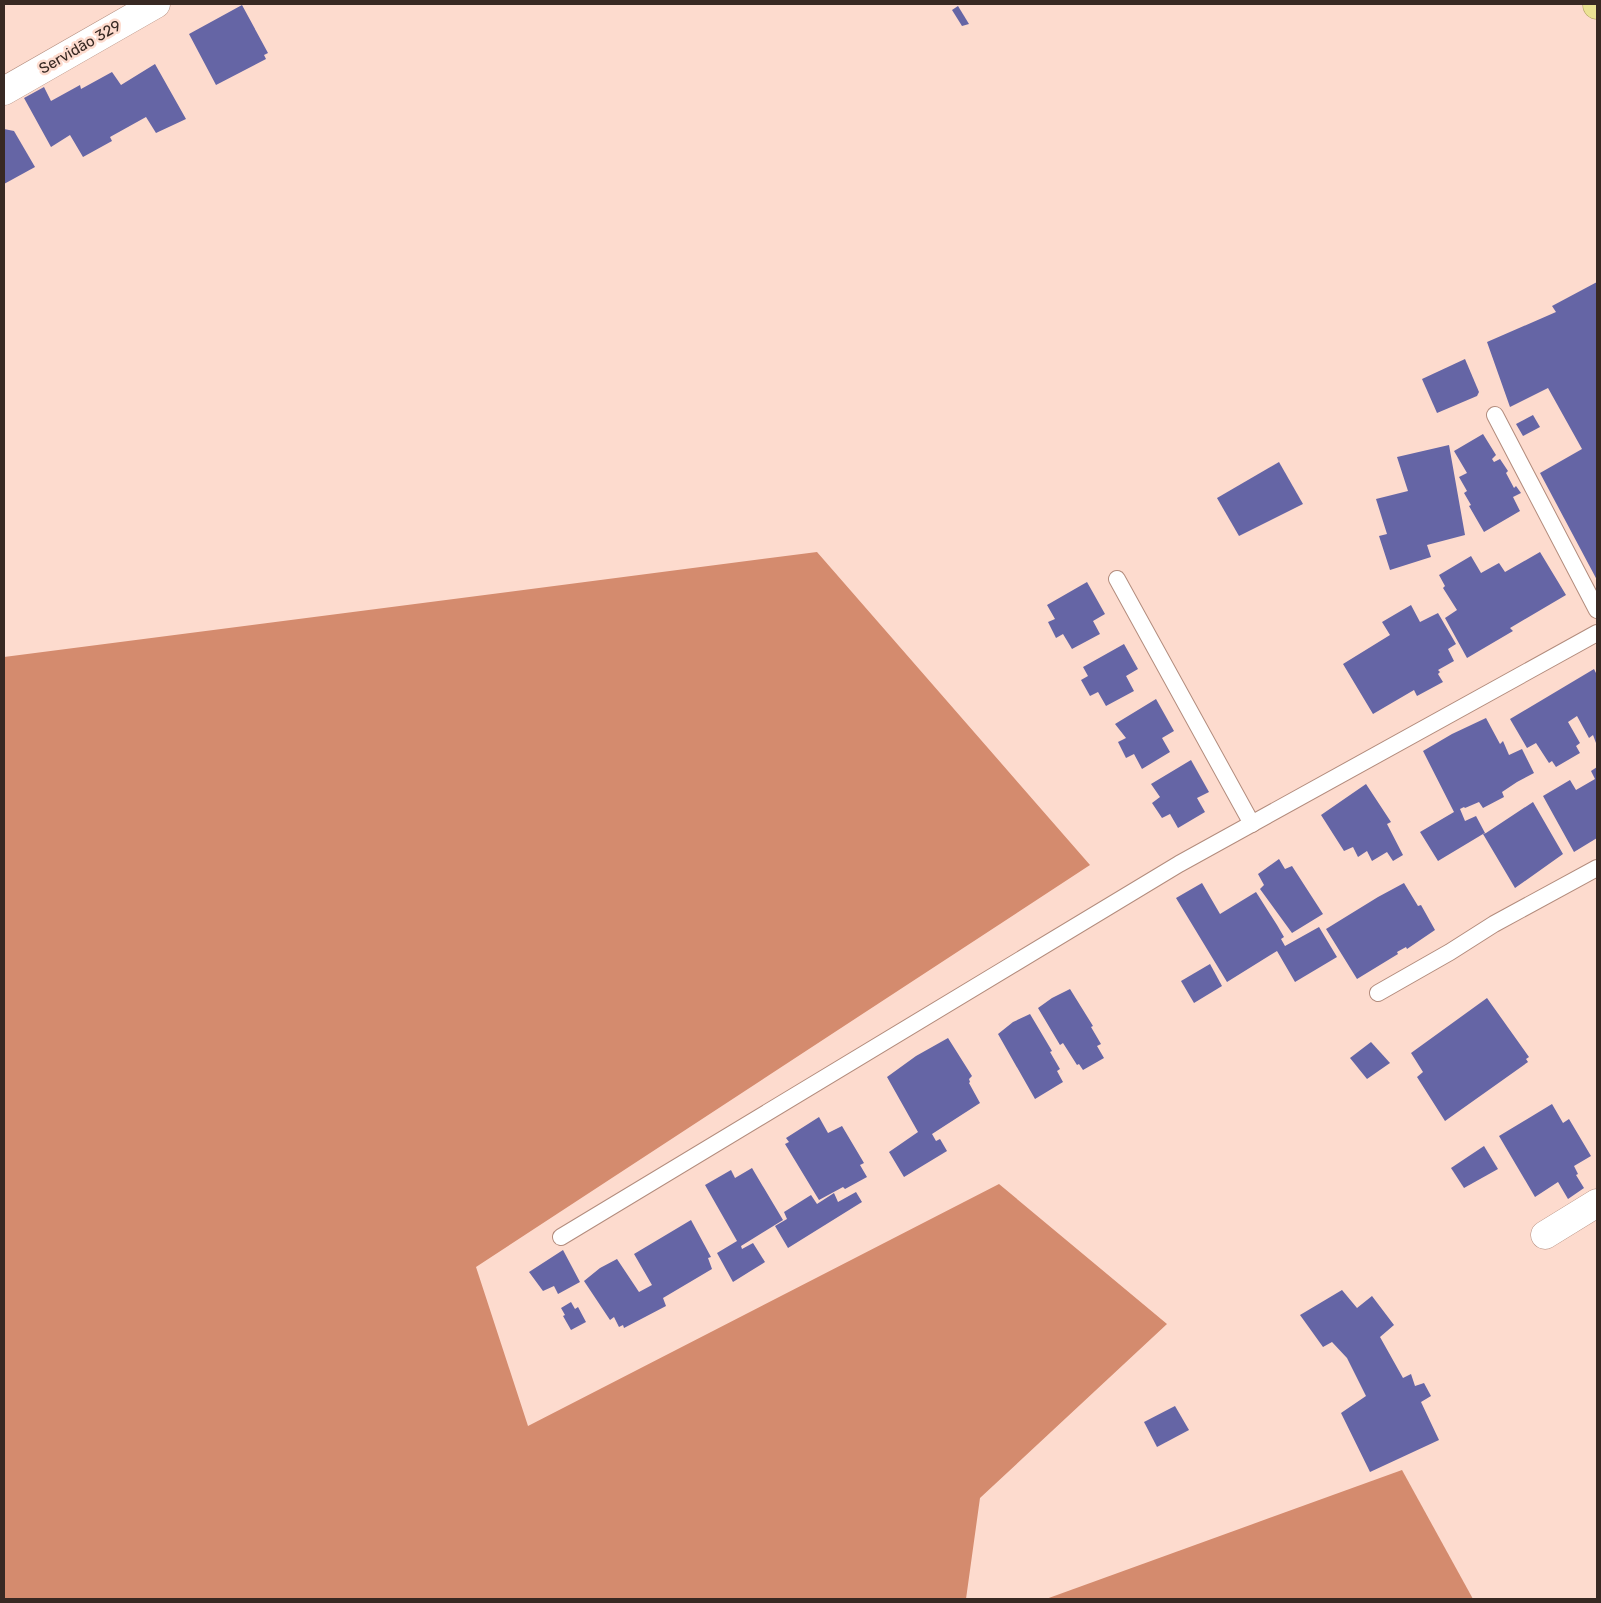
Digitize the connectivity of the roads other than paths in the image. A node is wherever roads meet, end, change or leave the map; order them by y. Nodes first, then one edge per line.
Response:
1 (156, 4) edge
2 (4, 91) edge
3 (1495, 415) dead end
4 (1117, 579) dead end
5 (1597, 610) edge
6 (1597, 633) edge
7 (1252, 824) junction
8 (1597, 868) edge
9 (1378, 993) dead end
10 (1597, 1203) edge
11 (1545, 1236) dead end
12 (561, 1237) dead end

1 - 2 street, Servidão 329
3 - 5 lane
4 - 7 lane
6 - 7 lane
7 - 12 lane
8 - 9 lane
10 - 11 street

